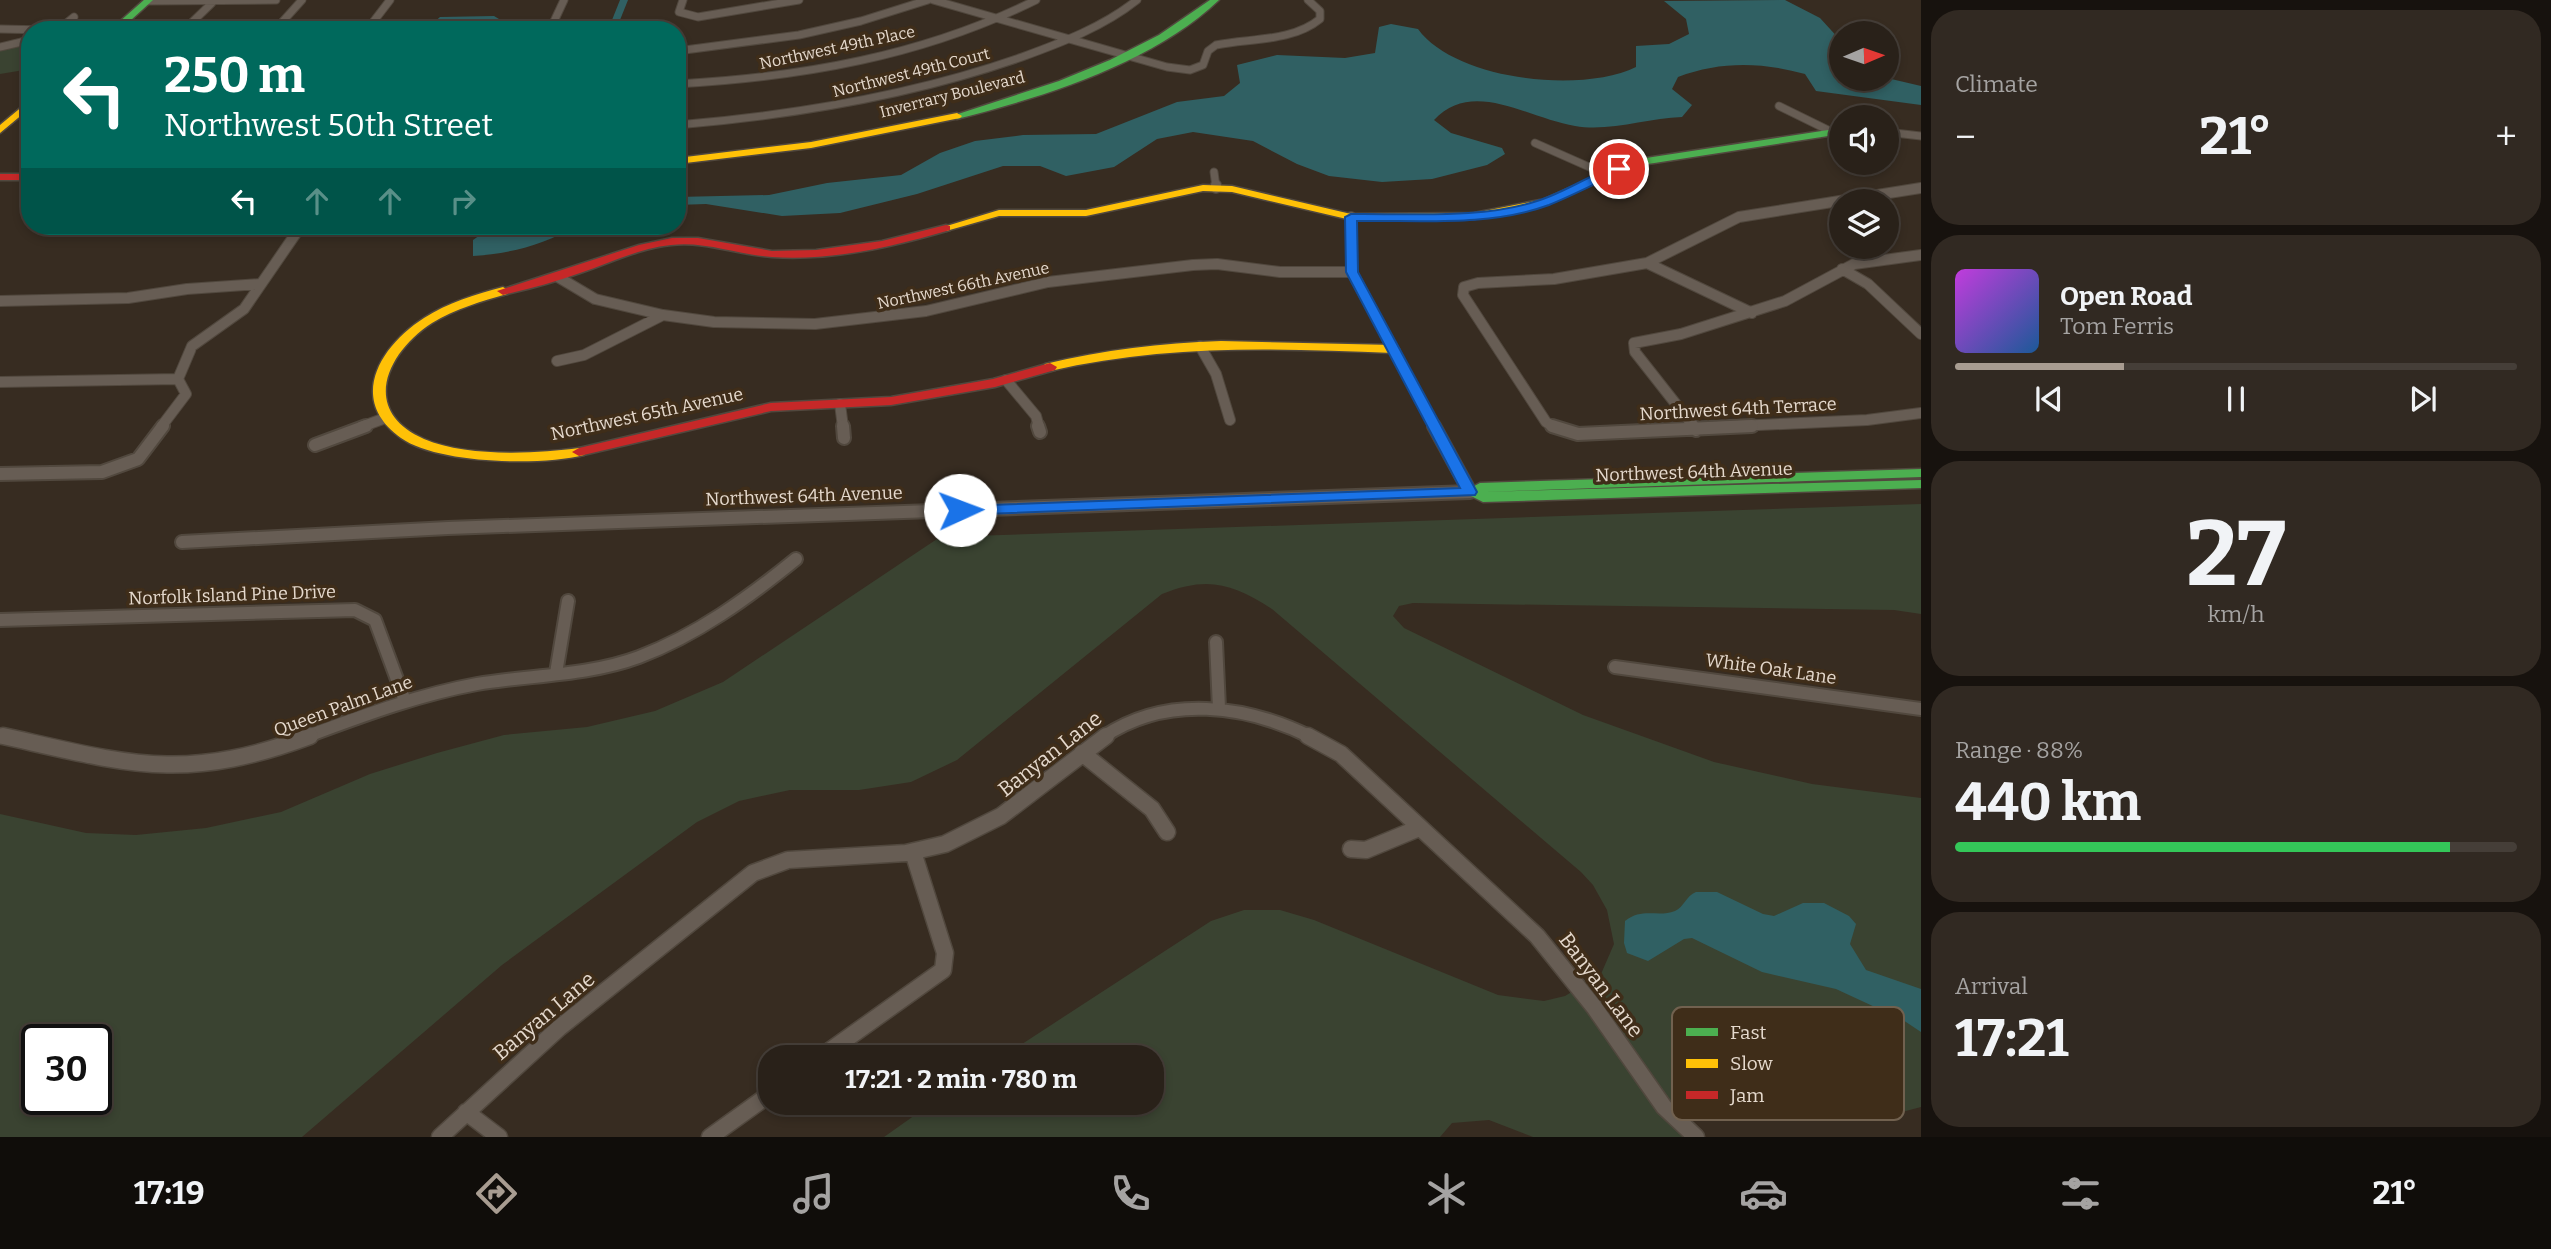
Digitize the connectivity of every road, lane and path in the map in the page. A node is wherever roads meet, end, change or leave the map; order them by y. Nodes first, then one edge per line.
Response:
1 (276, 0) edge
2 (302, 0) edge
3 (390, 0) edge
4 (564, 0) edge
5 (683, 0) edge
6 (799, 0) edge
7 (928, 0) edge
8 (933, 0) edge
9 (1036, 0) edge
10 (1138, 0) edge
11 (1200, 0) edge
12 (1215, 0) edge
13 (1308, 0) edge
14 (148, 1) edge
15 (214, 1) edge
16 (74, 17) dead end
17 (995, 19) junction
18 (69, 21) edge
19 (125, 21) edge
20 (193, 21) edge
21 (283, 21) edge
22 (374, 21) edge
23 (554, 21) edge
24 (0, 29) edge
25 (21, 29) edge
26 (1069, 39) junction
27 (21, 42) edge
28 (0, 47) edge
29 (686, 50) edge
30 (1122, 54) junction
31 (686, 83) edge
32 (1779, 106) dead end
33 (21, 111) edge
34 (686, 124) edge
35 (1829, 128) edge
36 (0, 130) edge
37 (1829, 133) edge
38 (1899, 133) edge
39 (1921, 136) edge
40 (1535, 143) dead end
41 (686, 152) edge
42 (686, 160) edge
43 (21, 170) edge
44 (0, 171) edge
45 (1605, 174) junction
46 (0, 177) edge
47 (21, 177) edge
48 (1921, 188) edge
49 (1351, 217) junction
50 (295, 235) edge
51 (1921, 255) edge
52 (1647, 263) junction
53 (1842, 269) junction
54 (1352, 272) junction
55 (558, 277) junction
56 (261, 284) junction
57 (0, 301) edge
58 (1752, 313) junction
59 (663, 315) junction
60 (1921, 334) edge
61 (1200, 346) junction
62 (1392, 349) junction
63 (557, 361) dead end
64 (178, 379) junction
65 (1006, 380) junction
66 (0, 382) edge
67 (840, 404) junction
68 (1921, 414) edge
69 (388, 417) junction
70 (1230, 421) dead end
71 (1696, 430) junction
72 (1040, 432) dead end
73 (844, 438) dead end
74 (315, 445) dead end
75 (1921, 472) edge
76 (2, 477) edge
77 (1921, 484) edge
78 (1470, 492) junction
79 (182, 542) dead end
80 (796, 559) dead end
81 (568, 601) dead end
82 (0, 620) edge
83 (1216, 642) dead end
84 (1615, 667) dead end
85 (556, 673) junction
86 (405, 701) junction
87 (1219, 708) junction
88 (1921, 709) edge
89 (0, 735) edge
90 (1082, 753) junction
91 (1419, 828) junction
92 (1167, 832) dead end
93 (1351, 849) dead end
94 (913, 852) junction
95 (838, 1045) edge
96 (758, 1103) edge
97 (467, 1112) junction
98 (1672, 1114) edge
99 (1678, 1120) edge
100 (440, 1137) edge
101 (499, 1137) edge
102 (710, 1137) edge
103 (1696, 1137) edge

1 - 15 street
2 - 21 street
3 - 22 street
4 - 23 street
5 - 6 street
7 - 29 street
8 - 17 street
9 - 17 street, Northwest 49th Place
10 - 26 street, Northwest 49th Court
11 - 30 street, Inverrary Boulevard
12 - 30 street, Inverrary Boulevard
13 - 30 street
14 - 15 street
14 - 19 street
15 - 20 street
16 - 18 street
17 - 26 street
17 - 31 street, Northwest 49th Place
24 - 25 street
26 - 30 street
26 - 34 street, Northwest 49th Court
27 - 28 street
30 - 41 street, Inverrary Boulevard
30 - 42 street, Inverrary Boulevard
32 - 35 street
33 - 36 street
37 - 45 street
38 - 39 street
40 - 45 street
43 - 44 street
45 - 49 street
46 - 47 street
48 - 52 street
49 - 54 street
49 - 55 street
50 - 56 street
51 - 53 street
52 - 58 street
52 - 71 street, Northwest 64th Terrace
53 - 58 street
53 - 60 street
54 - 59 street, Northwest 66th Avenue
54 - 62 street
55 - 59 street, Northwest 66th Avenue
55 - 69 street
56 - 57 street
56 - 64 street
58 - 71 street
59 - 63 street
61 - 62 street, Northwest 65th Avenue
61 - 65 street, Northwest 65th Avenue
61 - 70 street
62 - 78 street
64 - 66 street
64 - 76 street
65 - 67 street, Northwest 65th Avenue
65 - 72 street
67 - 69 street, Northwest 65th Avenue
67 - 73 street
68 - 71 street, Northwest 64th Terrace
69 - 74 street
75 - 78 street, Northwest 64th Avenue
77 - 78 street, Northwest 64th Avenue
78 - 79 street, Northwest 64th Avenue
80 - 85 street, Queen Palm Lane
81 - 85 street
82 - 86 street, Norfolk Island Pine Drive
83 - 87 street
84 - 88 street, White Oak Lane
85 - 86 street, Queen Palm Lane
86 - 89 street, Queen Palm Lane
87 - 90 street, Banyan Lane
87 - 91 street, Banyan Lane
90 - 92 street
90 - 94 street, Banyan Lane
91 - 93 street
91 - 98 street, Banyan Lane
94 - 95 street
94 - 97 street, Banyan Lane
96 - 102 street
97 - 100 street, Banyan Lane
97 - 101 street
99 - 103 street, Banyan Lane

